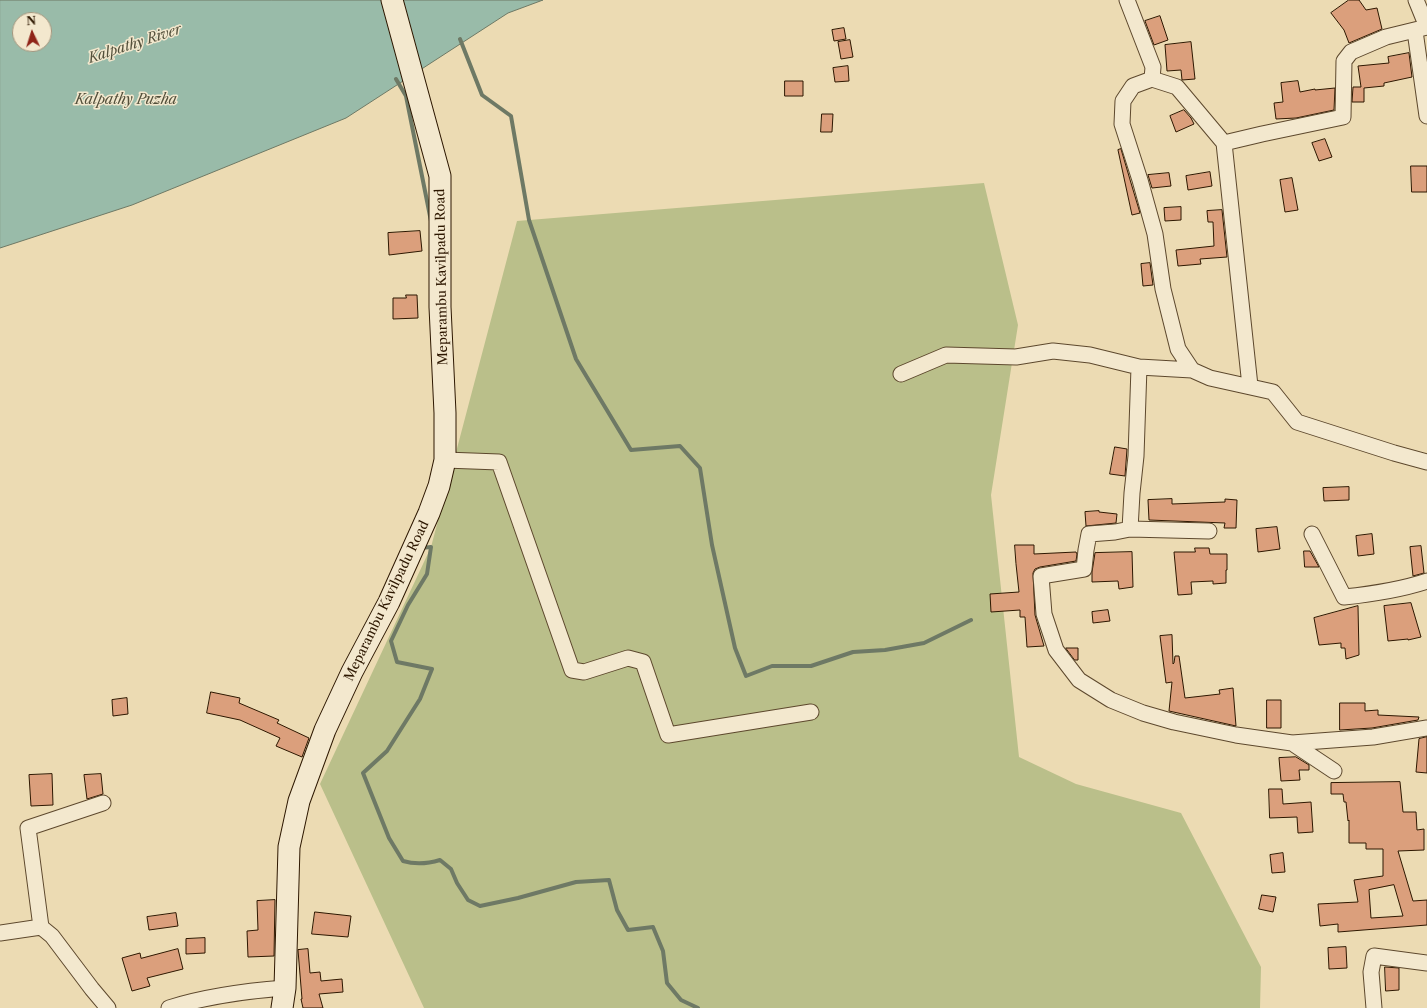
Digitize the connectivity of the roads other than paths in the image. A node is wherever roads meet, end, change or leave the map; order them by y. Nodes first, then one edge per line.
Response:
1 (392, 0) edge
2 (1127, 0) edge
3 (1416, 0) edge
4 (1415, 31) junction
5 (1152, 79) junction
6 (1427, 116) edge
7 (1224, 143) junction
8 (1139, 368) junction
9 (1192, 370) junction
10 (901, 374) dead end
11 (1250, 386) junction
12 (444, 460) junction
13 (1427, 462) edge
14 (1130, 529) junction
15 (1209, 531) dead end
16 (1312, 534) dead end
17 (1427, 581) edge
18 (811, 712) dead end
19 (1427, 728) edge
20 (1292, 743) junction
21 (1334, 771) dead end
22 (102, 803) dead end
23 (41, 927) junction
24 (0, 933) edge
25 (1427, 963) edge
26 (283, 998) edge
27 (108, 1008) edge
28 (169, 1008) edge
29 (1374, 1008) edge

1 - 12 main road, Meparambu Kavilpadu Road
2 - 5 street
3 - 4 street
4 - 6 street
4 - 7 street
5 - 7 street
5 - 9 street
7 - 11 street
8 - 9 street
8 - 10 street
8 - 14 street
9 - 11 street
11 - 13 street
12 - 18 street
12 - 26 main road, Meparambu Kavilpadu Road
14 - 15 street
14 - 20 street
16 - 17 street
19 - 20 street
20 - 21 street
22 - 23 street
23 - 24 street
23 - 27 street
25 - 29 street
26 - 28 street

